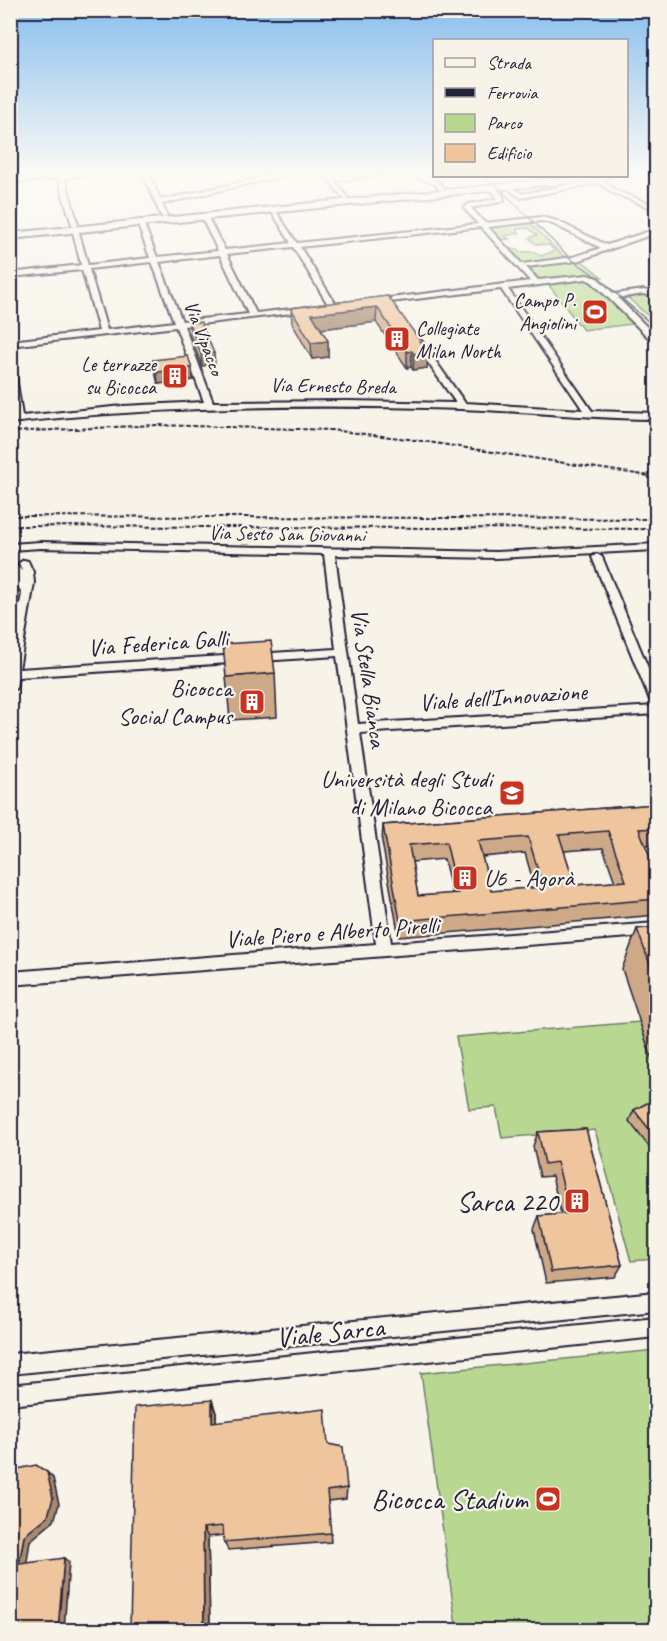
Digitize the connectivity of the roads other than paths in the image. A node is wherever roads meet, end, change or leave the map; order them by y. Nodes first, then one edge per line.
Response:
1 (80, 249) edge
2 (150, 249) edge
3 (220, 249) edge
4 (262, 249) edge
5 (297, 249) edge
6 (504, 249) edge
7 (605, 249) edge
8 (222, 253) junction
9 (154, 260) junction
10 (520, 266) junction
11 (85, 268) junction
12 (10, 275) edge
13 (536, 283) junction
14 (503, 286) junction
15 (657, 296) edge
16 (612, 297) junction
17 (388, 300) junction
18 (360, 303) edge
19 (333, 306) edge
20 (314, 308) edge
21 (396, 311) edge
22 (253, 315) junction
23 (179, 324) junction
24 (408, 328) edge
25 (104, 333) junction
26 (656, 340) edge
27 (10, 344) edge
28 (10, 362) edge
29 (209, 403) junction
30 (462, 406) junction
31 (590, 414) junction
32 (657, 416) edge
33 (14, 419) edge
34 (10, 547) edge
35 (657, 547) edge
36 (329, 553) junction
37 (602, 554) junction
38 (657, 554) edge
39 (25, 556) junction
40 (11, 567) edge
41 (25, 595) junction
42 (342, 652) junction
43 (13, 673) junction
44 (10, 687) edge
45 (657, 700) edge
46 (657, 710) edge
47 (657, 719) edge
48 (353, 733) junction
49 (657, 929) edge
50 (385, 951) junction
51 (10, 979) edge
52 (657, 1301) edge
53 (657, 1327) edge
54 (10, 1365) edge
55 (10, 1395) edge

1 - 11 street
2 - 9 street, Via Vipacco
3 - 8 street
4 - 8 street
5 - 19 street
6 - 10 street
7 - 10 street
8 - 9 street
8 - 22 street
9 - 11 street
9 - 23 street, Via Vipacco
10 - 13 street
11 - 12 street
11 - 25 street
13 - 14 street
13 - 16 street
14 - 17 street
14 - 31 street
15 - 16 street
16 - 26 street
17 - 18 street
17 - 21 street
20 - 22 street
22 - 23 street
23 - 25 street
23 - 29 street, Via Vipacco
24 - 30 street
25 - 27 street
28 - 33 street
29 - 30 street, Via Ernesto Breda
29 - 33 street, Via Ernesto Breda
30 - 31 street, Via Ernesto Breda
31 - 32 street, Via Ernesto Breda
34 - 39 street, Via Sesto San Giovanni
35 - 37 street, Via Sesto San Giovanni
36 - 37 street, Via Sesto San Giovanni
36 - 39 street, Via Sesto San Giovanni
36 - 42 street, Via Stella Bianca
37 - 38 street, Via Sesto San Giovanni
37 - 45 street
39 - 40 street
39 - 41 street
40 - 41 street
41 - 43 street
42 - 43 street, Via Federica Galli
42 - 48 street, Via Stella Bianca
43 - 44 street
46 - 48 street, Viale dell'Innovazione
47 - 48 street, Viale dell'Innovazione
48 - 50 street, Via Stella Bianca
49 - 50 street, Viale Piero e Alberto Pirelli
50 - 51 street, Viale Piero e Alberto Pirelli
52 - 54 street, Viale Sarca
53 - 55 street, Viale Sarca

